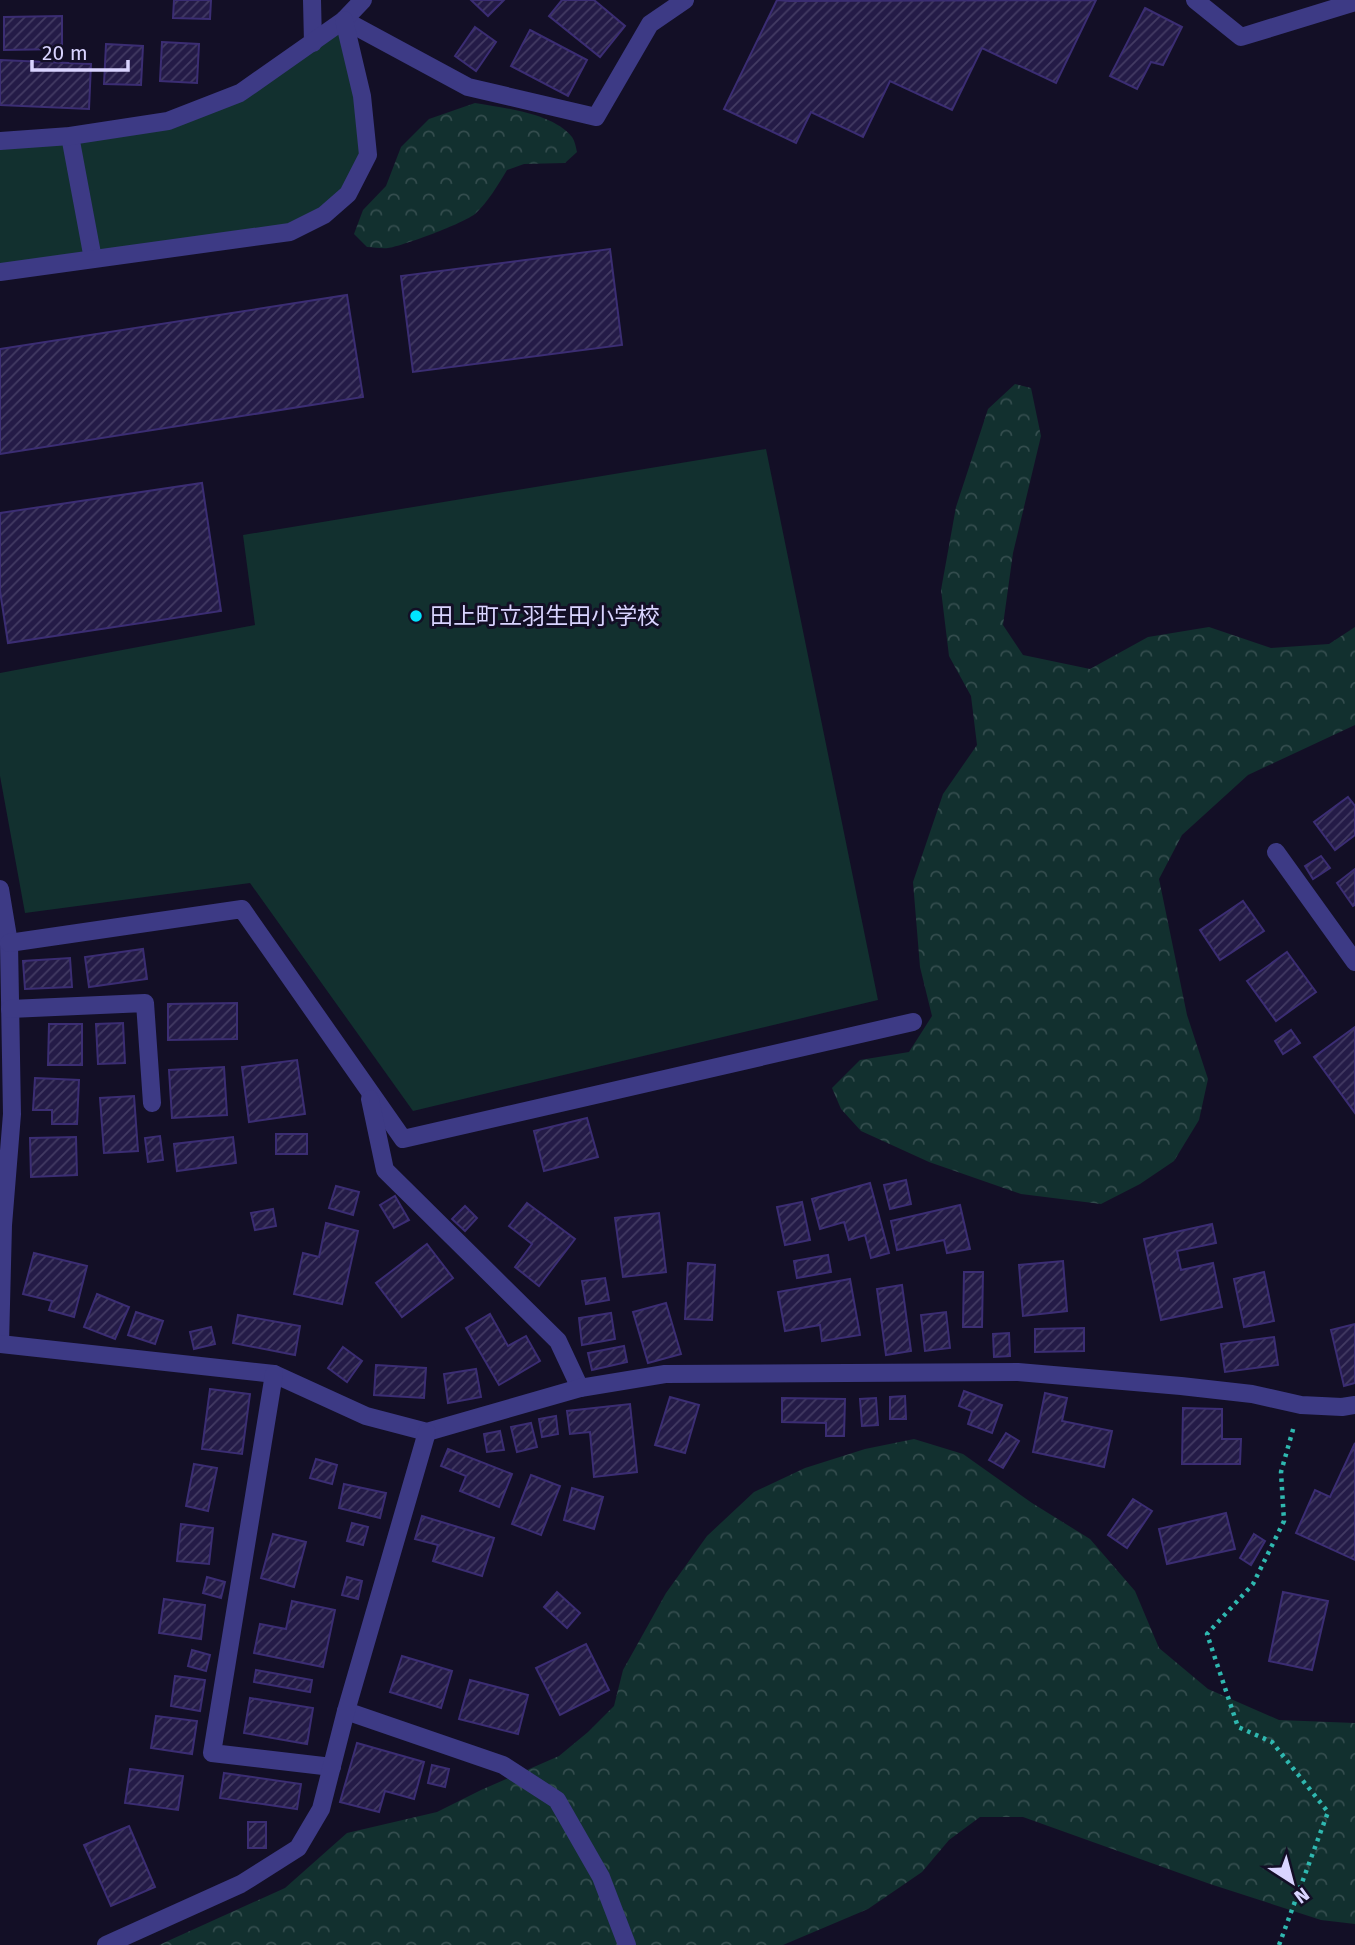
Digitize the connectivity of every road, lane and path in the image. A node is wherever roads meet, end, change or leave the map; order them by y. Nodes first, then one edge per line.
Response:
1 (312, 0) edge
2 (363, 0) edge
3 (685, 0) edge
4 (1195, 0) edge
5 (1355, 2) edge
6 (344, 20) junction
7 (313, 43) junction
8 (69, 136) junction
9 (0, 141) edge
10 (93, 259) junction
11 (0, 272) edge
12 (1276, 852) dead end
13 (0, 889) edge
14 (1, 909) edge
15 (9, 943) junction
16 (1355, 962) edge
17 (10, 1009) junction
18 (913, 1022) dead end
19 (368, 1090) junction
20 (152, 1102) dead end
21 (0, 1344) edge
22 (275, 1374) junction
23 (579, 1388) junction
24 (1301, 1405) junction
25 (1355, 1405) edge
26 (428, 1432) junction
27 (346, 1711) junction
28 (332, 1767) junction
29 (106, 1945) edge
30 (627, 1945) edge
31 (1279, 1945) edge

1 - 7 street
2 - 6 street
3 - 6 street
4 - 5 street
6 - 7 street
6 - 10 street
7 - 8 street
8 - 9 street
8 - 10 street
10 - 11 street
12 - 16 street
13 - 14 street
14 - 15 street
15 - 17 street
15 - 19 street
17 - 20 street
17 - 21 street
18 - 19 street
19 - 23 street
21 - 22 street
22 - 26 street
22 - 28 street
23 - 24 street
23 - 26 street
24 - 25 street
24 - 31 path
26 - 27 street
27 - 28 street
27 - 30 street
28 - 29 street

